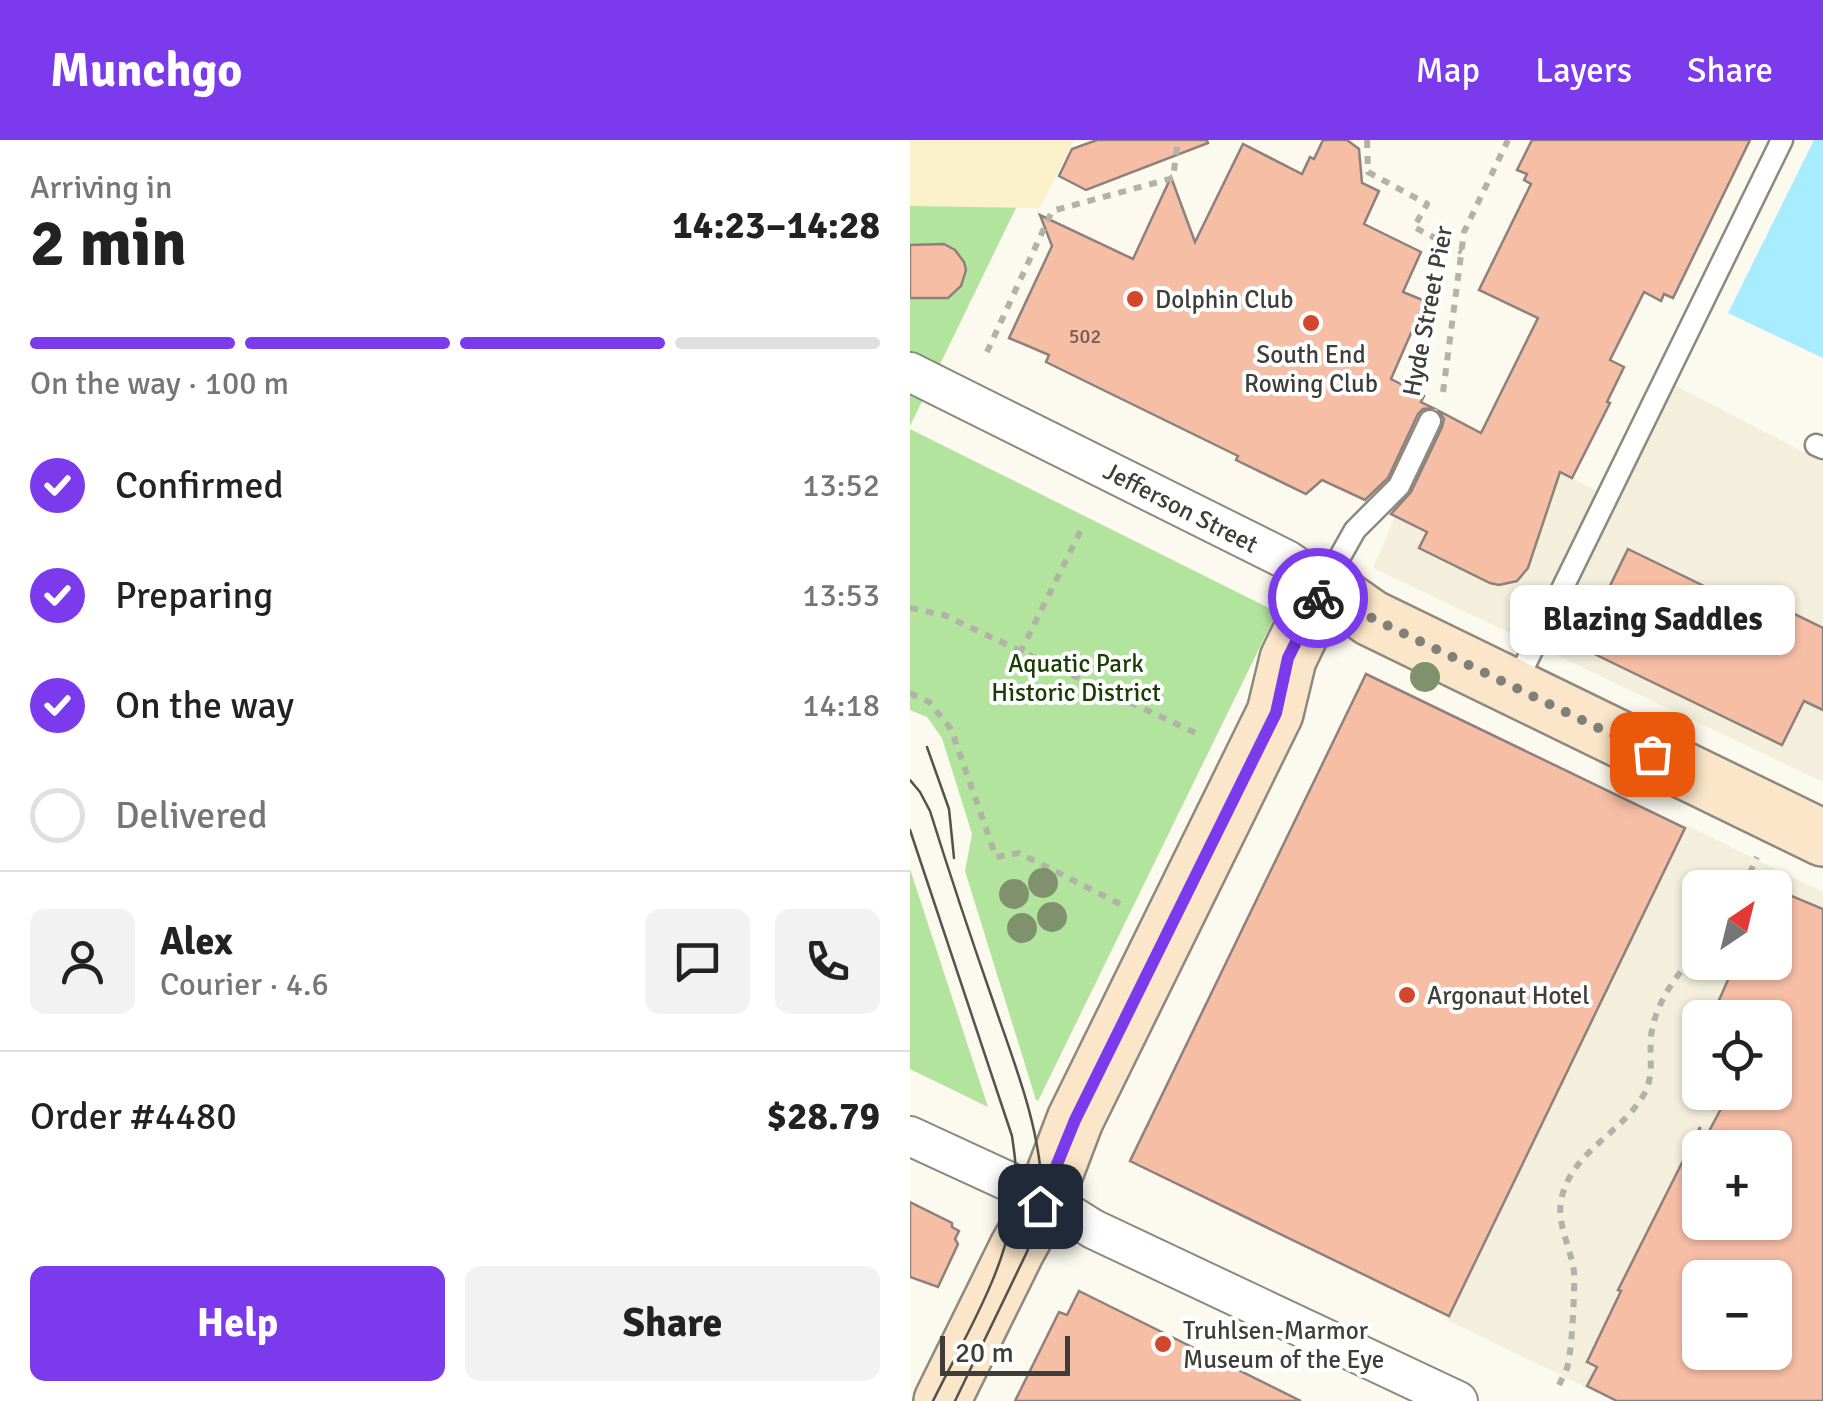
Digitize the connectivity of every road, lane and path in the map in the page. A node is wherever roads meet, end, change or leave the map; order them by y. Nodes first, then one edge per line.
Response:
1 (1178, 140) edge
2 (1366, 140) edge
3 (1508, 140) edge
4 (1782, 140) edge
5 (1462, 252) junction
6 (987, 352) dead end
7 (910, 372) edge
8 (1430, 421) joint
9 (1084, 524) dead end
10 (1324, 585) junction
11 (910, 608) edge
12 (1020, 652) junction
13 (1514, 687) junction
14 (910, 693) edge
15 (1202, 736) dead end
16 (1823, 838) edge
17 (1758, 852) dead end
18 (1750, 870) edge
19 (1122, 905) dead end
20 (1682, 971) edge
21 (910, 1136) edge
22 (1044, 1199) junction
23 (1559, 1385) dead end
24 (942, 1401) edge
25 (1458, 1401) edge

1 - 6 path
2 - 5 path
3 - 5 path, Hyde Street Pier
4 - 13 lane
5 - 8 path, Hyde Street Pier
7 - 10 street, Jefferson Street
8 - 10 lane, Hyde Street Pier
9 - 12 path
10 - 13 street, Jefferson Street
10 - 22 street
11 - 12 path
12 - 15 path
13 - 16 street, Jefferson Street
14 - 19 path
17 - 18 path
20 - 23 path
21 - 22 street
22 - 24 street
22 - 25 street

